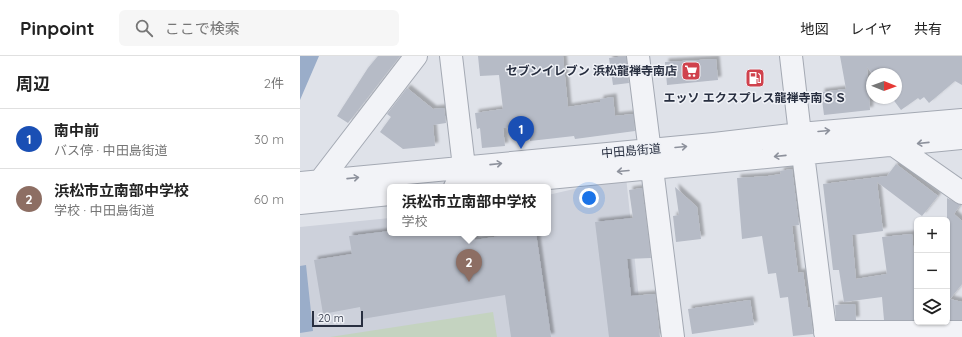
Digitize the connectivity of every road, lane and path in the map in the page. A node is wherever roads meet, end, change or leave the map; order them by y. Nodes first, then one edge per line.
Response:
1 (416, 56) edge
2 (451, 56) edge
3 (638, 56) edge
4 (791, 56) edge
5 (962, 120) edge
6 (962, 138) edge
7 (801, 144) junction
8 (895, 146) junction
9 (652, 159) junction
10 (464, 167) junction
11 (310, 182) edge
12 (476, 184) edge
13 (962, 193) edge
14 (387, 194) edge
15 (300, 203) edge
16 (962, 332) edge
17 (825, 335) edge
18 (673, 337) edge

1 - 11 street
2 - 10 street
3 - 9 street
4 - 7 street
7 -> 5 street, 中田島街道
6 -> 8 street, 中田島街道
7 - 8 street, 中田島街道
7 - 9 street, 中田島街道
7 - 17 street
8 - 13 street
10 -> 9 street, 中田島街道
9 -> 12 street, 中田島街道
9 - 18 street
11 -> 10 street, 中田島街道
14 - 15 street
16 - 17 street

